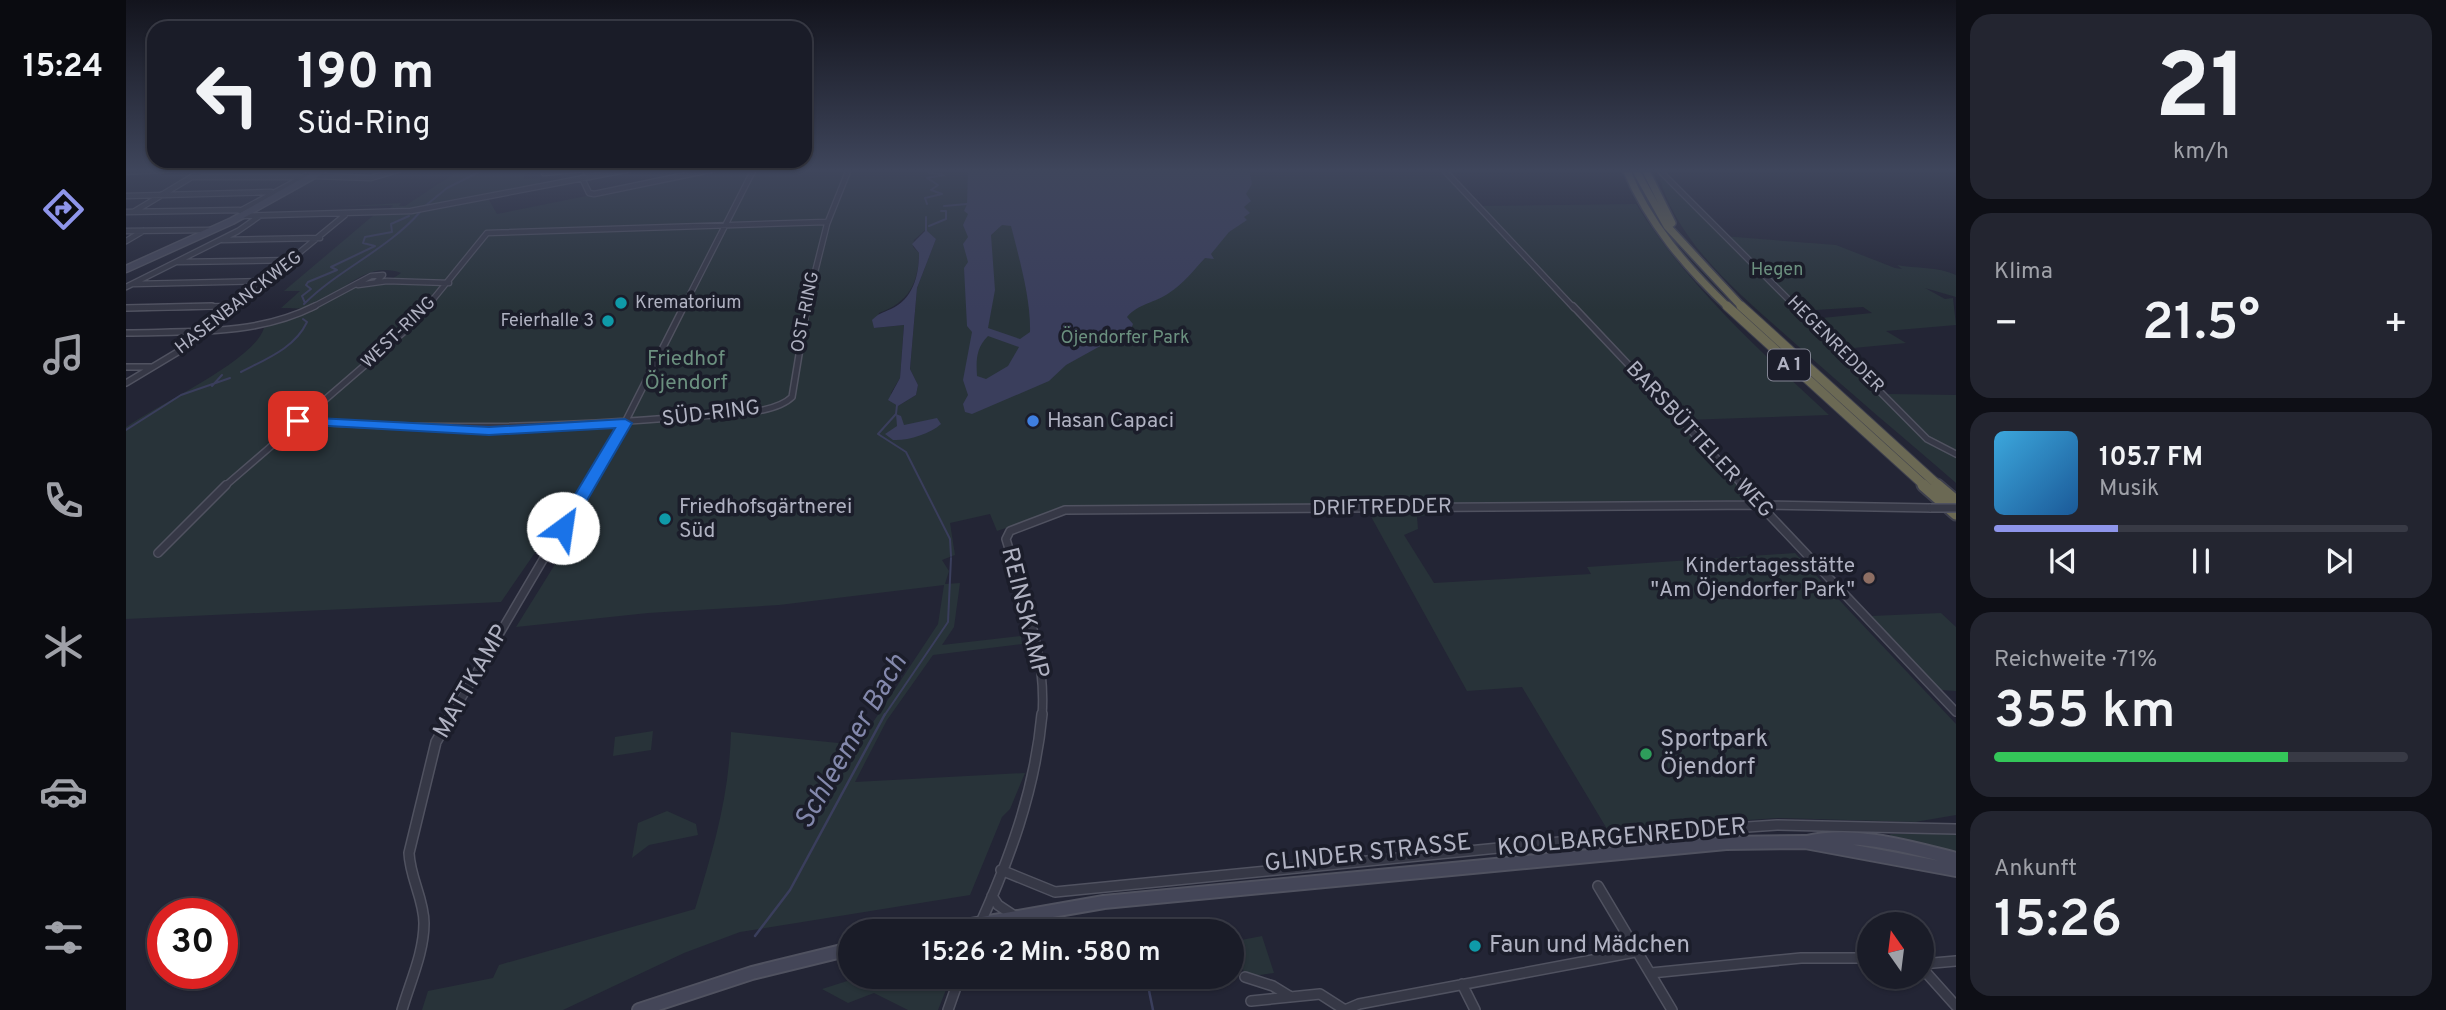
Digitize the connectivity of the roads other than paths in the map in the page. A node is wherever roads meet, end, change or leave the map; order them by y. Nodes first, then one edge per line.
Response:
1 (235, 216) edge
2 (260, 216) edge
3 (344, 216) edge
4 (730, 216) edge
5 (829, 216) edge
6 (1488, 216) edge
7 (1651, 216) edge
8 (1662, 216) edge
9 (1670, 216) edge
10 (1703, 216) edge
11 (826, 222) junction
12 (726, 224) junction
13 (212, 229) junction
14 (145, 230) junction
15 (126, 231) edge
16 (320, 238) junction
17 (220, 240) junction
18 (126, 241) edge
19 (1687, 248) junction
20 (294, 260) junction
21 (176, 262) junction
22 (126, 270) edge
23 (267, 281) junction
24 (376, 282) junction
25 (449, 283) junction
26 (129, 285) edge
27 (346, 289) junction
28 (234, 306) junction
29 (126, 308) edge
30 (204, 330) junction
31 (126, 333) edge
32 (126, 367) edge
33 (153, 367) junction
34 (126, 383) edge
35 (789, 402) joint
36 (298, 421) junction
37 (625, 423) junction
38 (1956, 454) edge
39 (1956, 501) edge
40 (1761, 505) junction
41 (1956, 508) edge
42 (1956, 514) edge
43 (1008, 533) joint
44 (158, 553) dead end
45 (1956, 712) edge
46 (1956, 829) edge
47 (1805, 842) junction
48 (1956, 859) edge
49 (1001, 870) junction
50 (1956, 870) edge
51 (1598, 886) dead end
52 (992, 895) junction
53 (1016, 917) junction
54 (982, 919) edge
55 (1009, 919) edge
56 (838, 952) edge
57 (1635, 952) junction
58 (1857, 958) edge
59 (1956, 961) edge
60 (1934, 964) edge
61 (1651, 973) junction
62 (1245, 977) dead end
63 (1934, 980) edge
64 (1462, 984) junction
65 (955, 989) edge
66 (1291, 997) junction
67 (1251, 1001) dead end
68 (1956, 1006) edge
69 (401, 1010) edge
70 (639, 1010) edge
71 (948, 1010) edge
72 (1475, 1010) edge
73 (1672, 1010) edge

1 - 13 main road
2 - 17 street
3 - 16 street, HASENBANCKWEG
4 - 12 street, MATTKAMP
5 - 11 street, OST-RING
6 - 40 street, BARSBÜTTELER WEG
7 - 42 highway, A 1
8 - 19 highway, A 1
9 - 19 highway
10 - 38 street, HEGENREDDER
11 - 12 street
11 - 35 street, OST-RING
12 - 25 street, WEST-RING
12 - 37 street, MATTKAMP
13 - 14 street
13 - 22 main road
14 - 15 street
14 - 18 street
16 - 17 street
16 - 20 street, HASENBANCKWEG
17 - 21 street
19 - 39 highway, A 1
20 - 21 street
20 - 23 street, HASENBANCKWEG
21 - 26 street
23 - 26 street
23 - 28 street, HASENBANCKWEG
24 - 25 street
24 - 27 street
24 - 27 street
25 - 36 street, WEST-RING
27 - 30 street
28 - 29 street
28 - 30 street, HASENBANCKWEG
30 - 31 street
30 - 33 street, HASENBANCKWEG
32 - 33 street
33 - 34 street, HASENBANCKWEG
35 - 37 street, SÜD-RING
36 - 37 street, SÜD-RING
36 - 44 street, WEST-RING
37 - 69 street, MATTKAMP
40 - 41 street, bridge
40 - 43 street, DRIFTREDDER
40 - 45 street, BARSBÜTTELER WEG
43 - 49 street, REINSKAMP
46 - 49 street, KOOLBARGENREDDER
47 - 48 main road, GLINDER STRASSE
47 - 50 main road, GLINDER STRASSE
47 - 53 main road, GLINDER STRASSE
49 - 52 street, REINSKAMP
51 - 57 street
52 - 53 street
52 - 54 street, REINSKAMP
53 - 55 main road, GLINDER STRASSE
56 - 70 main road
57 - 61 street
57 - 64 street
58 - 61 street
59 - 60 street
61 - 73 street
62 - 66 street
63 - 68 street
64 - 66 street
64 - 72 street
65 - 71 street
66 - 67 street

